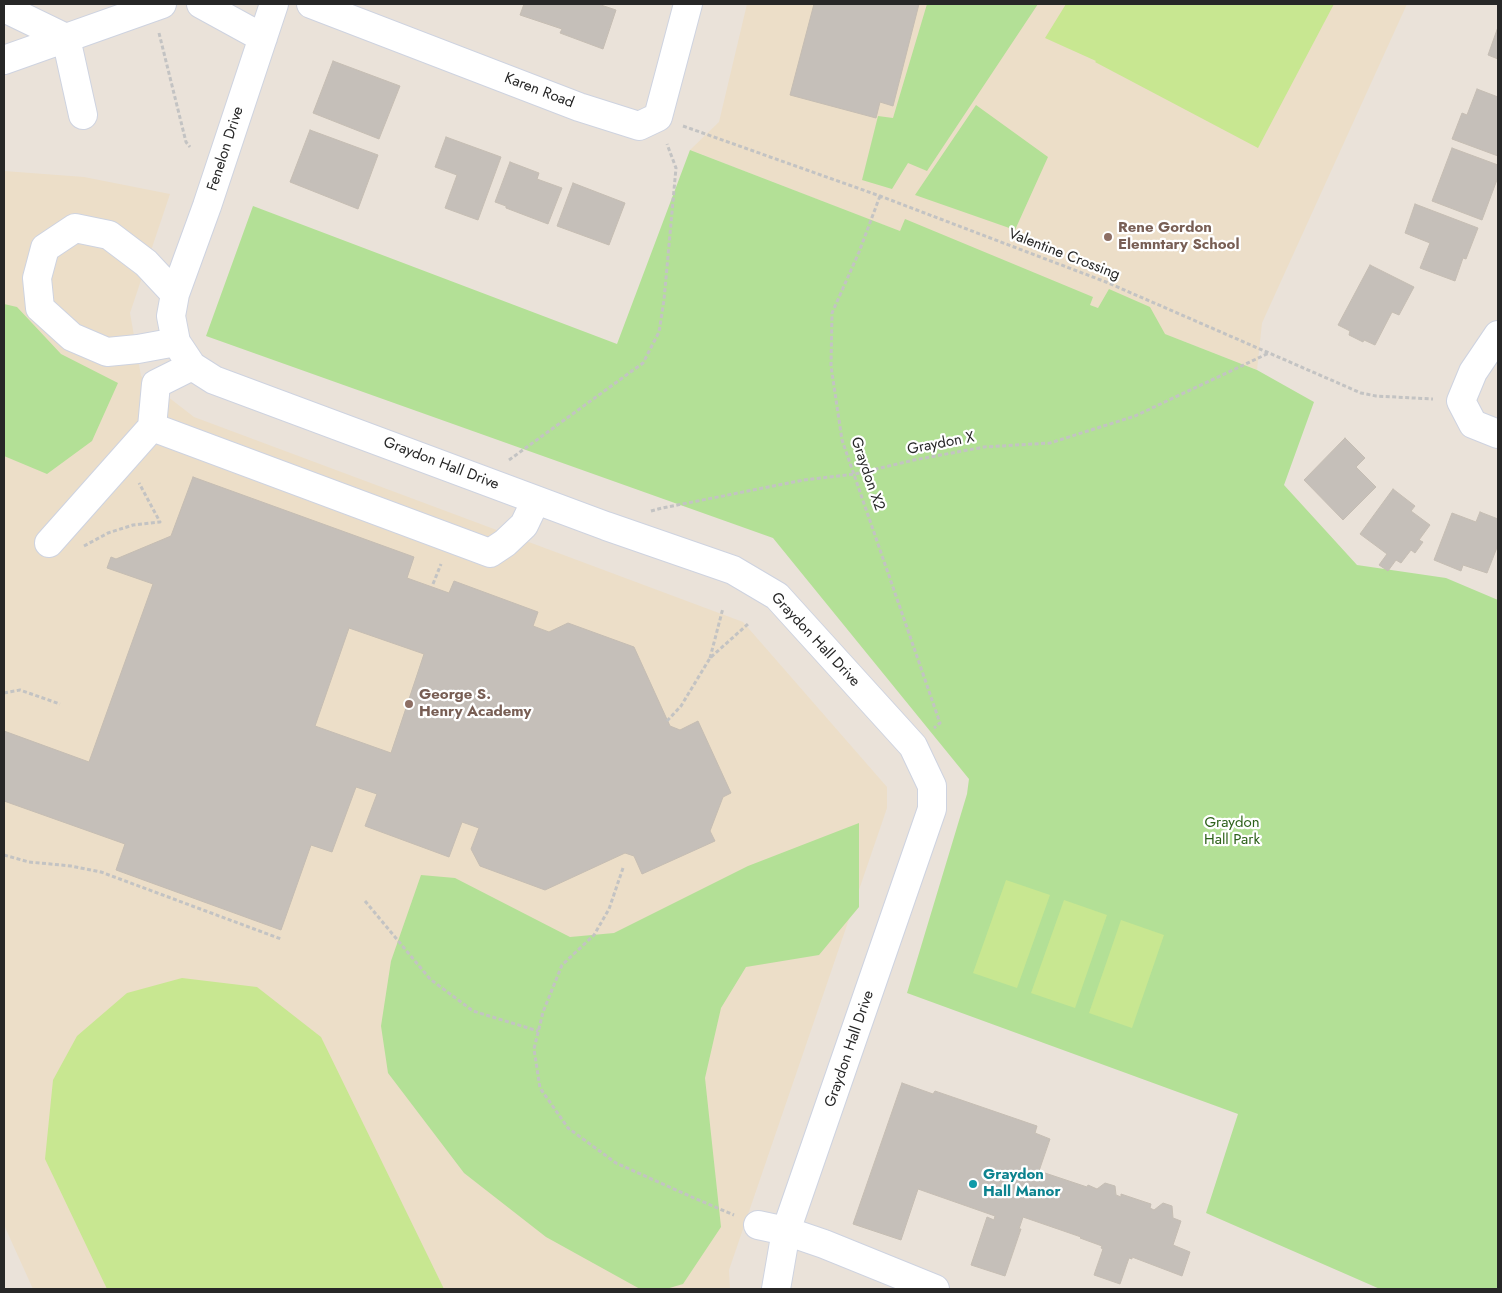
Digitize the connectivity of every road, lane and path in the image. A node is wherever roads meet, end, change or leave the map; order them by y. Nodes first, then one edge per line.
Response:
1 (201, 4) edge
2 (274, 4) edge
3 (311, 4) edge
4 (688, 4) edge
5 (4, 8) edge
6 (160, 16) edge
7 (66, 38) junction
8 (262, 38) junction
9 (4, 60) edge
10 (83, 115) dead end
11 (658, 117) junction
12 (190, 147) dead end
13 (880, 196) junction
14 (175, 294) junction
15 (1498, 335) edge
16 (176, 342) junction
17 (1269, 353) junction
18 (192, 366) junction
19 (1461, 400) junction
20 (152, 428) junction
21 (1498, 434) edge
22 (855, 474) junction
23 (138, 480) dead end
24 (495, 485) junction
25 (536, 500) junction
26 (606, 526) junction
27 (51, 540) joint
28 (441, 563) dead end
29 (433, 584) dead end
30 (723, 608) dead end
31 (748, 624) dead end
32 (710, 658) junction
33 (4, 693) edge
34 (60, 704) dead end
35 (667, 720) dead end
36 (912, 746) junction
37 (4, 855) edge
38 (623, 868) dead end
39 (364, 901) dead end
40 (281, 939) dead end
41 (538, 1031) junction
42 (758, 1225) joint
43 (786, 1231) junction
44 (776, 1289) edge
45 (935, 1289) edge

1 - 8 street
2 - 8 street, Fenelon Drive
3 - 11 street, Karen Road
4 - 11 street
5 - 7 street
6 - 7 street
6 - 12 path
7 - 9 street
7 - 10 street
8 - 14 street, Fenelon Drive
11 - 13 path, Valentine Crossing
11 - 24 path
13 - 17 path, Valentine Crossing
13 - 22 path, Graydon X2
14 - 16 street, Fenelon Drive
14 - 16 street
15 - 19 street
16 - 18 street, Graydon Hall Drive
17 - 19 path, Valentine Crossing
17 - 22 path, Graydon X
18 - 20 street
18 - 24 street, Graydon Hall Drive
19 - 21 street
20 - 25 street
20 - 27 street
22 - 26 path, Graydon X
22 - 36 path, Graydon X2
23 - 27 path
24 - 25 street, Graydon Hall Drive
25 - 26 street, Graydon Hall Drive
26 - 36 street, Graydon Hall Drive
28 - 29 path
30 - 32 path
31 - 32 path
32 - 35 path
33 - 34 path
36 - 43 street, Graydon Hall Drive
37 - 40 path
38 - 41 path
39 - 41 path
41 - 42 path
42 - 43 street
43 - 44 street, Graydon Hall Drive
43 - 45 street

